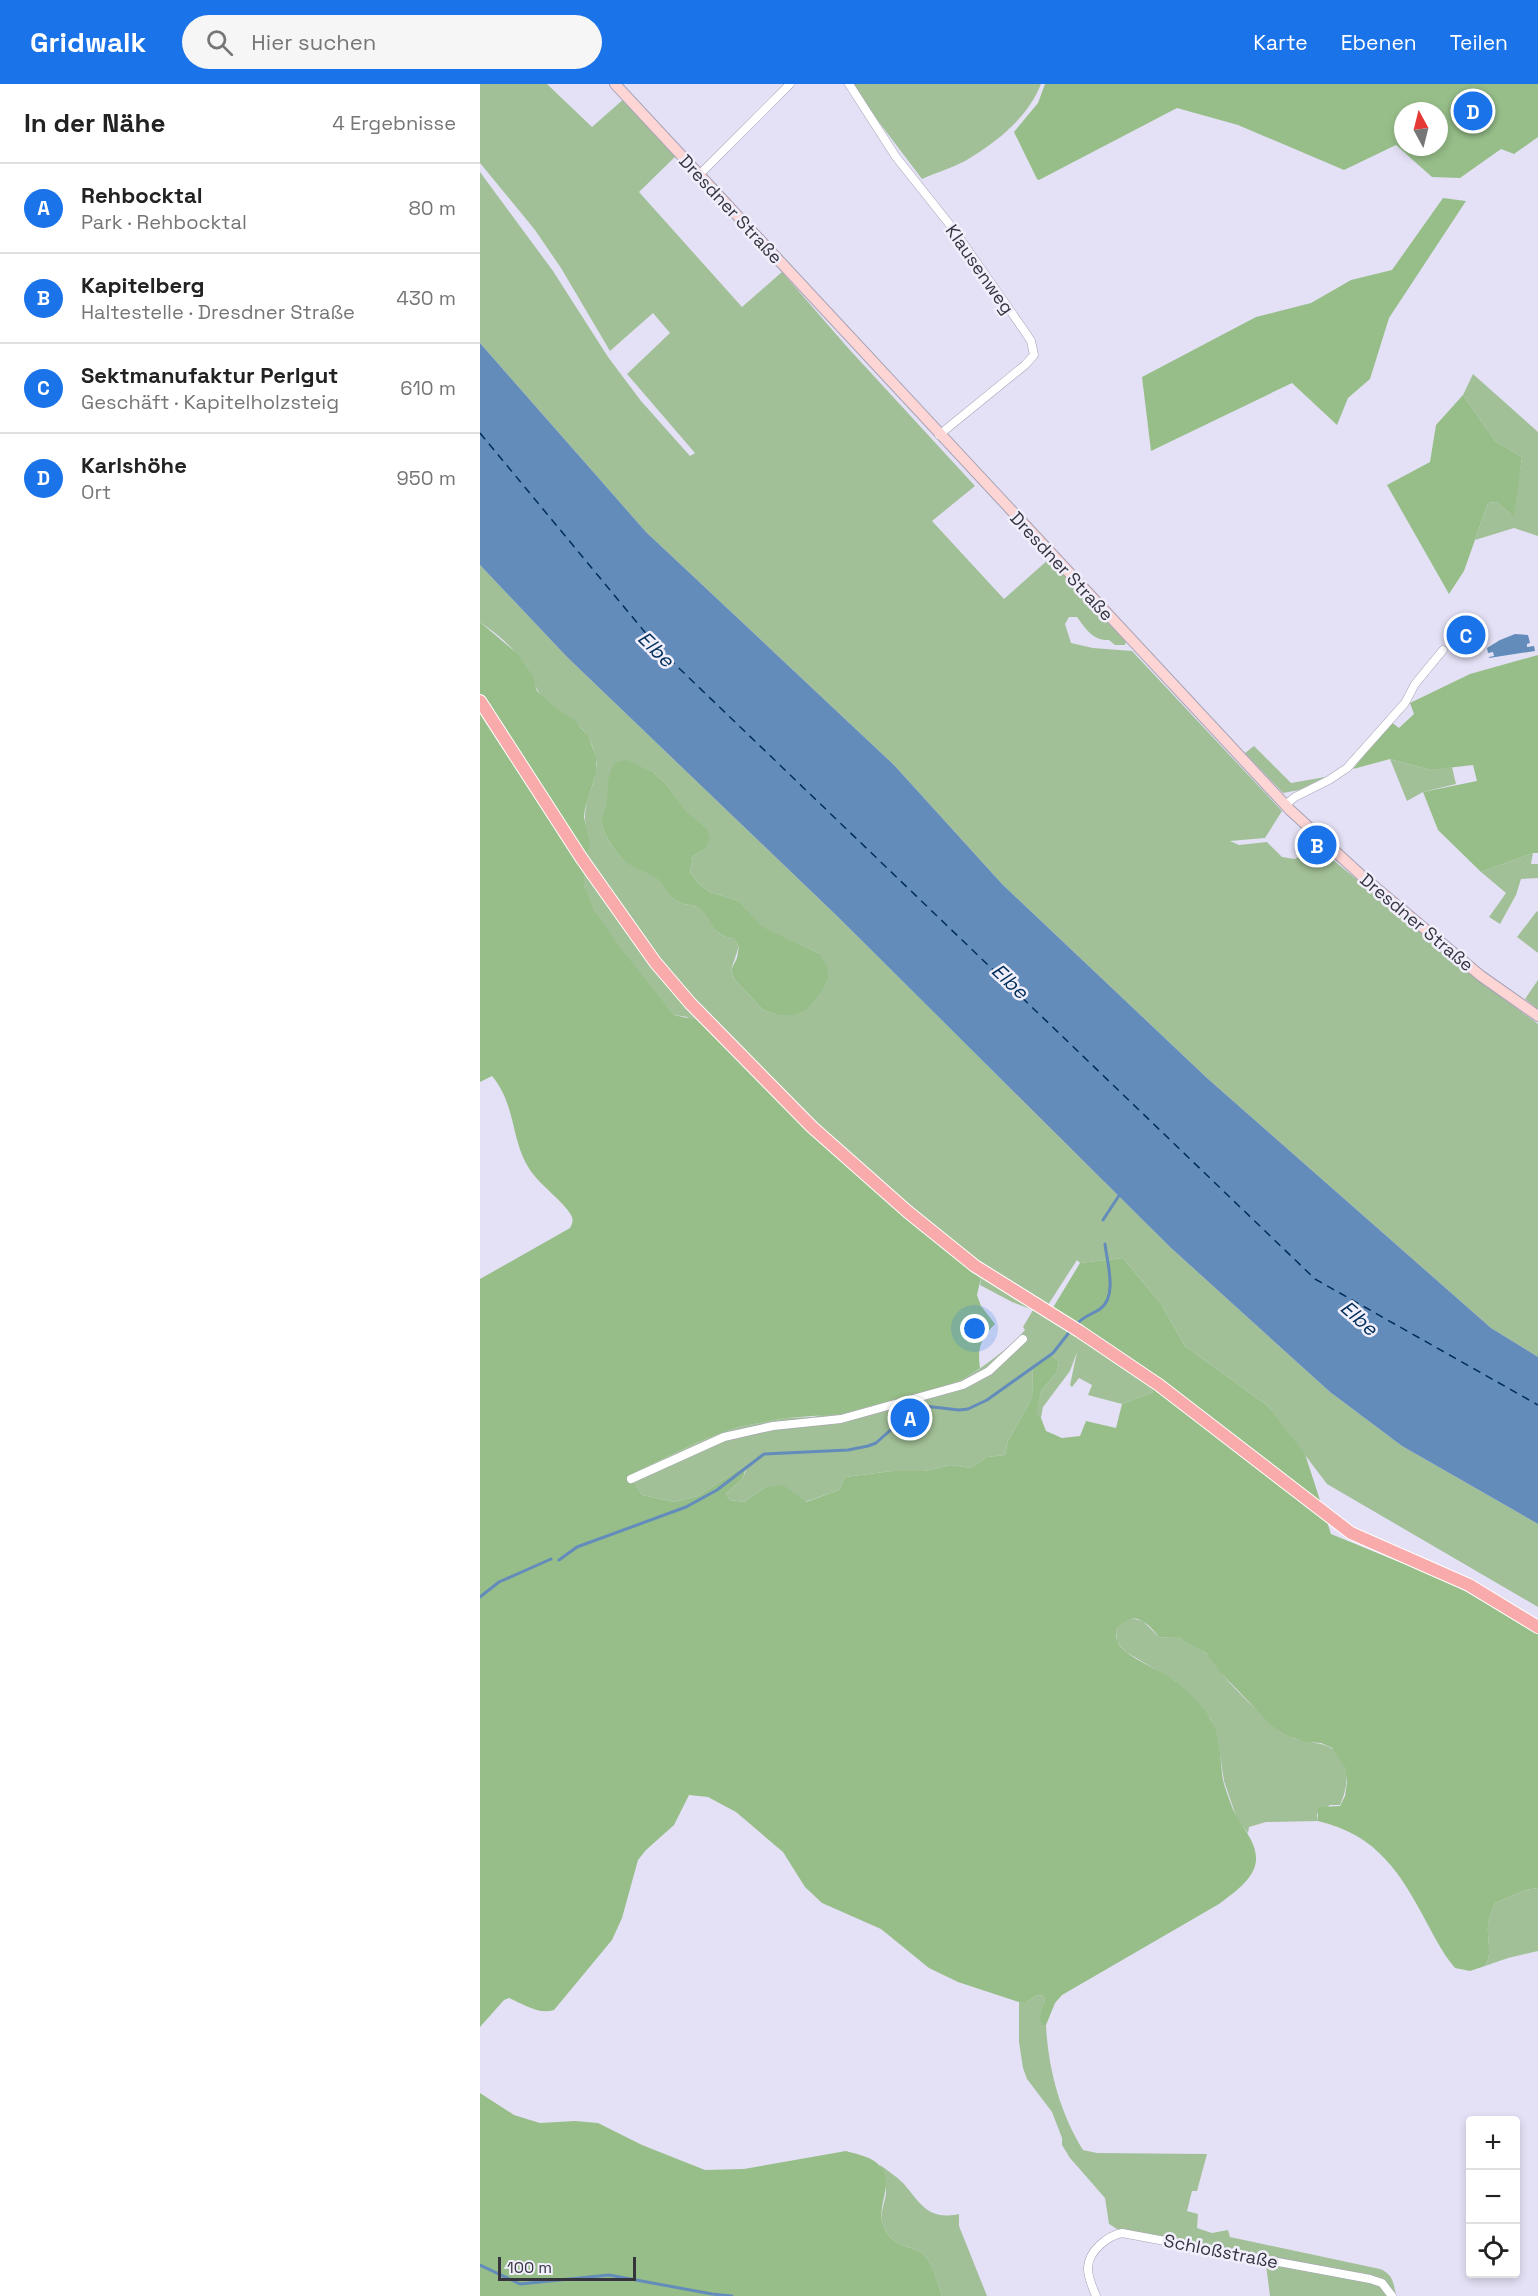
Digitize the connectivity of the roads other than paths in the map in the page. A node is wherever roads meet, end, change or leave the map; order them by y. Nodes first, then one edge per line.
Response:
1 (615, 84) edge
2 (790, 84) edge
3 (849, 84) edge
4 (700, 174) junction
5 (939, 435) junction
6 (1443, 650) dead end
7 (480, 701) edge
8 (1285, 805) junction
9 (1538, 1016) edge
10 (1023, 1339) dead end
11 (631, 1479) dead end
12 (1538, 1627) edge
13 (1096, 2296) edge
14 (1392, 2296) edge

1 - 4 main road, Dresdner Straße
2 - 4 street
3 - 5 street, Klausenweg
4 - 5 main road, Dresdner Straße
5 - 8 main road, Dresdner Straße
6 - 8 street
7 - 12 main road
8 - 9 main road, Dresdner Straße
10 - 11 street
13 - 14 street, Schloßstraße

